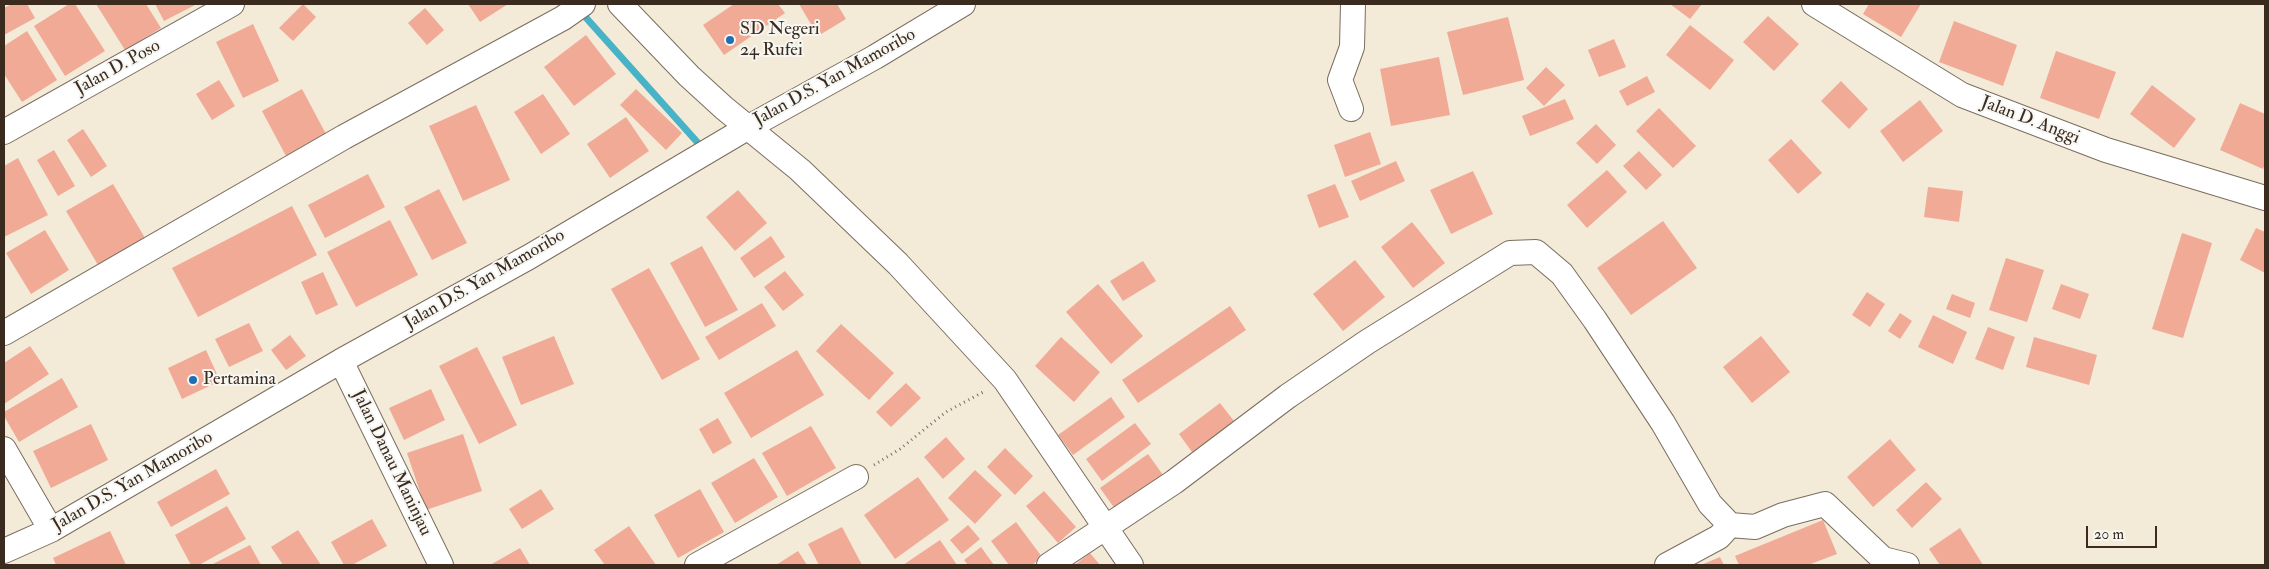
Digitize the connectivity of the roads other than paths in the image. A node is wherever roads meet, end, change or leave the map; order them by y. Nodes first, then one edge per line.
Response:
1 (232, 4) edge
2 (583, 4) edge
3 (620, 4) edge
4 (963, 4) edge
5 (1353, 4) edge
6 (1814, 4) edge
7 (1351, 109) dead end
8 (747, 128) junction
9 (4, 132) edge
10 (2265, 198) edge
11 (4, 333) edge
12 (341, 361) junction
13 (4, 449) edge
14 (856, 477) road end
15 (1730, 525) junction
16 (1106, 529) junction
17 (51, 530) junction
18 (4, 551) edge
19 (441, 565) edge
20 (697, 565) edge
21 (1049, 565) edge
22 (1130, 565) edge
23 (1667, 565) edge
24 (1907, 565) edge

1 - 9 street, Jalan D. Poso
2 - 11 street
3 - 8 street
4 - 8 street, Jalan D.S. Yan Mamoribo
5 - 7 street
6 - 10 street, Jalan D. Anggi
8 - 12 street, Jalan D.S. Yan Mamoribo
8 - 16 street
12 - 17 street, Jalan D.S. Yan Mamoribo
12 - 19 street, Jalan Danau Maninjau
13 - 17 street
14 - 20 street
15 - 16 street
15 - 23 street
15 - 24 street
16 - 21 street
16 - 22 street
17 - 18 street, Jalan D.S. Yan Mamoribo

